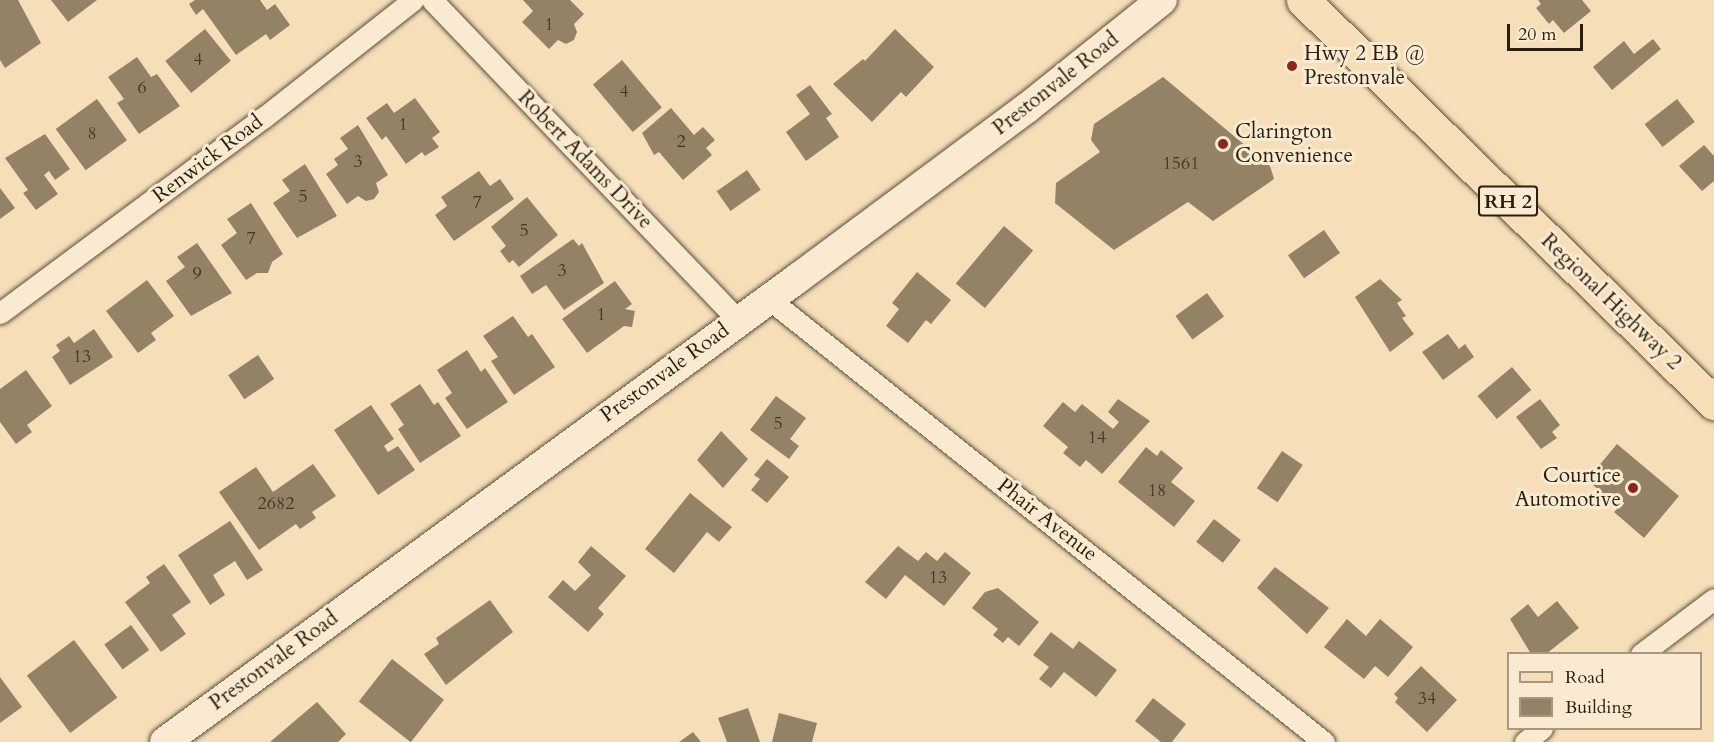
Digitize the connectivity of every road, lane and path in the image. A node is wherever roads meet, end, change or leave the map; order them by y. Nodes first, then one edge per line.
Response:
1 (412, 0) edge
2 (432, 0) edge
3 (1162, 0) edge
4 (1303, 0) edge
5 (769, 299) junction
6 (0, 313) edge
7 (738, 320) junction
8 (1714, 402) edge
9 (1714, 599) edge
10 (1644, 652) edge
11 (1541, 730) edge
12 (165, 742) edge
13 (1324, 742) edge
14 (1525, 742) edge

1 - 6 street, Renwick Road
2 - 7 street, Robert Adams Drive
3 - 5 street, Prestonvale Road
4 - 8 main road, Regional Highway 2 / RH 2
5 - 7 street, Prestonvale Road
5 - 13 street, Phair Avenue
7 - 12 street, Prestonvale Road
9 - 10 street
11 - 14 street

